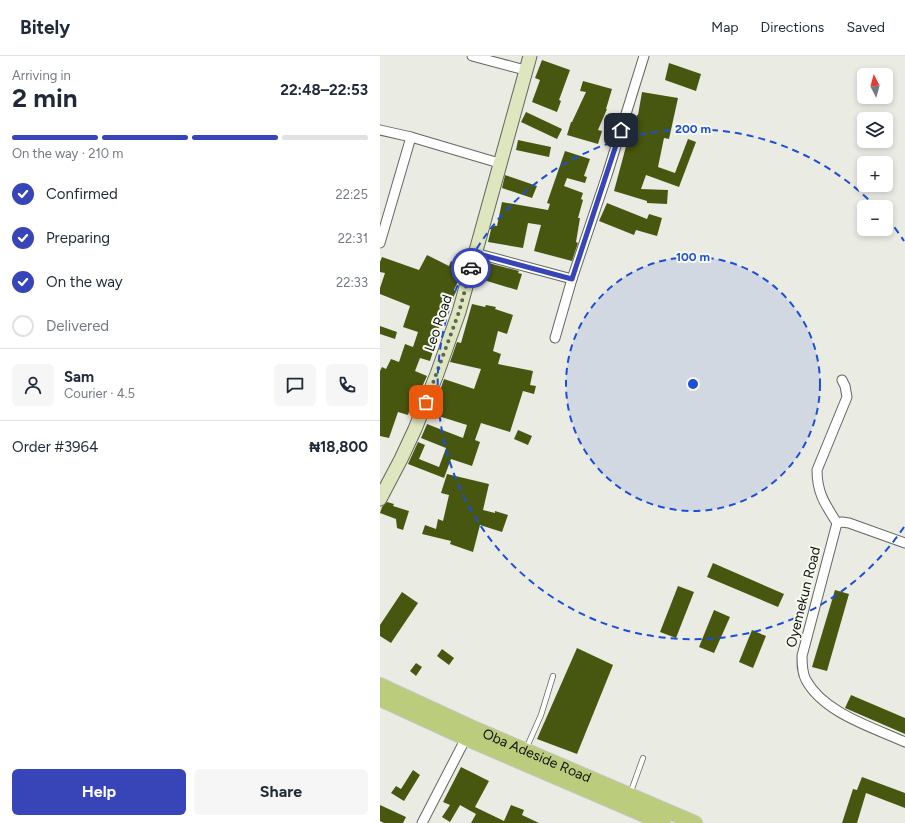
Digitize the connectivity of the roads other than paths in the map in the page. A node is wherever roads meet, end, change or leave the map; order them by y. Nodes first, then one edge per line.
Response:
1 (472, 56) edge
2 (530, 56) edge
3 (644, 56) edge
4 (525, 70) junction
5 (380, 130) edge
6 (411, 137) junction
7 (499, 162) junction
8 (380, 243) edge
9 (475, 253) junction
10 (572, 279) junction
11 (555, 338) dead end
12 (842, 380) dead end
13 (381, 494) edge
14 (837, 523) junction
15 (905, 543) edge
16 (554, 676) dead end
17 (380, 685) edge
18 (380, 699) edge
19 (468, 733) junction
20 (905, 742) edge
21 (526, 751) junction
22 (643, 758) dead end
23 (630, 795) junction
24 (422, 823) edge
25 (663, 823) edge
26 (695, 823) edge

1 - 4 street
2 - 4 street, Leo Road
3 - 10 street
4 - 7 street, Leo Road
5 - 6 street
6 - 7 street
6 - 8 street
7 - 9 street, Leo Road
9 - 10 street
9 - 13 street, Leo Road
10 - 11 street
12 - 14 street
14 - 15 street
14 - 20 street, Oyemekun Road
16 - 21 lane
17 - 19 main road, Oba Adeside Road
18 - 19 main road
19 - 21 main road, Oba Adeside Road
19 - 24 street
19 - 25 main road
21 - 23 main road, Oba Adeside Road
22 - 23 lane
23 - 26 main road, Oba Adeside Road

